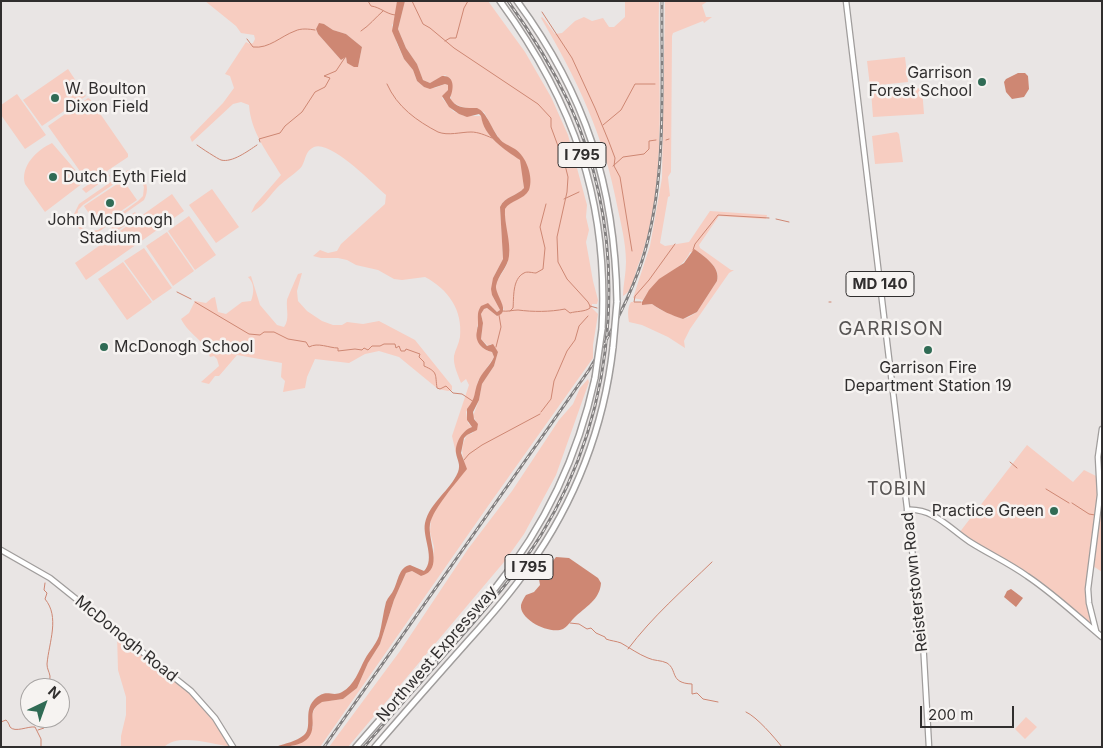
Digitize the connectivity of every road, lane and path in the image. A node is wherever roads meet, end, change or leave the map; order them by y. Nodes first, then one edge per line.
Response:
1 (500, 1) edge
2 (517, 1) edge
3 (846, 1) edge
4 (1102, 429) edge
5 (907, 510) junction
6 (1, 550) edge
7 (1096, 632) junction
8 (1102, 637) edge
9 (233, 747) edge
10 (356, 747) edge
11 (375, 747) edge
12 (929, 747) edge

1 - 10 highway, Northwest Expressway / I 795, bridge
2 - 11 highway, Northwest Expressway / I 795, bridge
3 - 5 main road, Reisterstown Road / MD 140
4 - 7 main road
5 - 7 main road
5 - 12 main road, Reisterstown Road / MD 140
6 - 9 main road, McDonogh Road
7 - 8 main road

